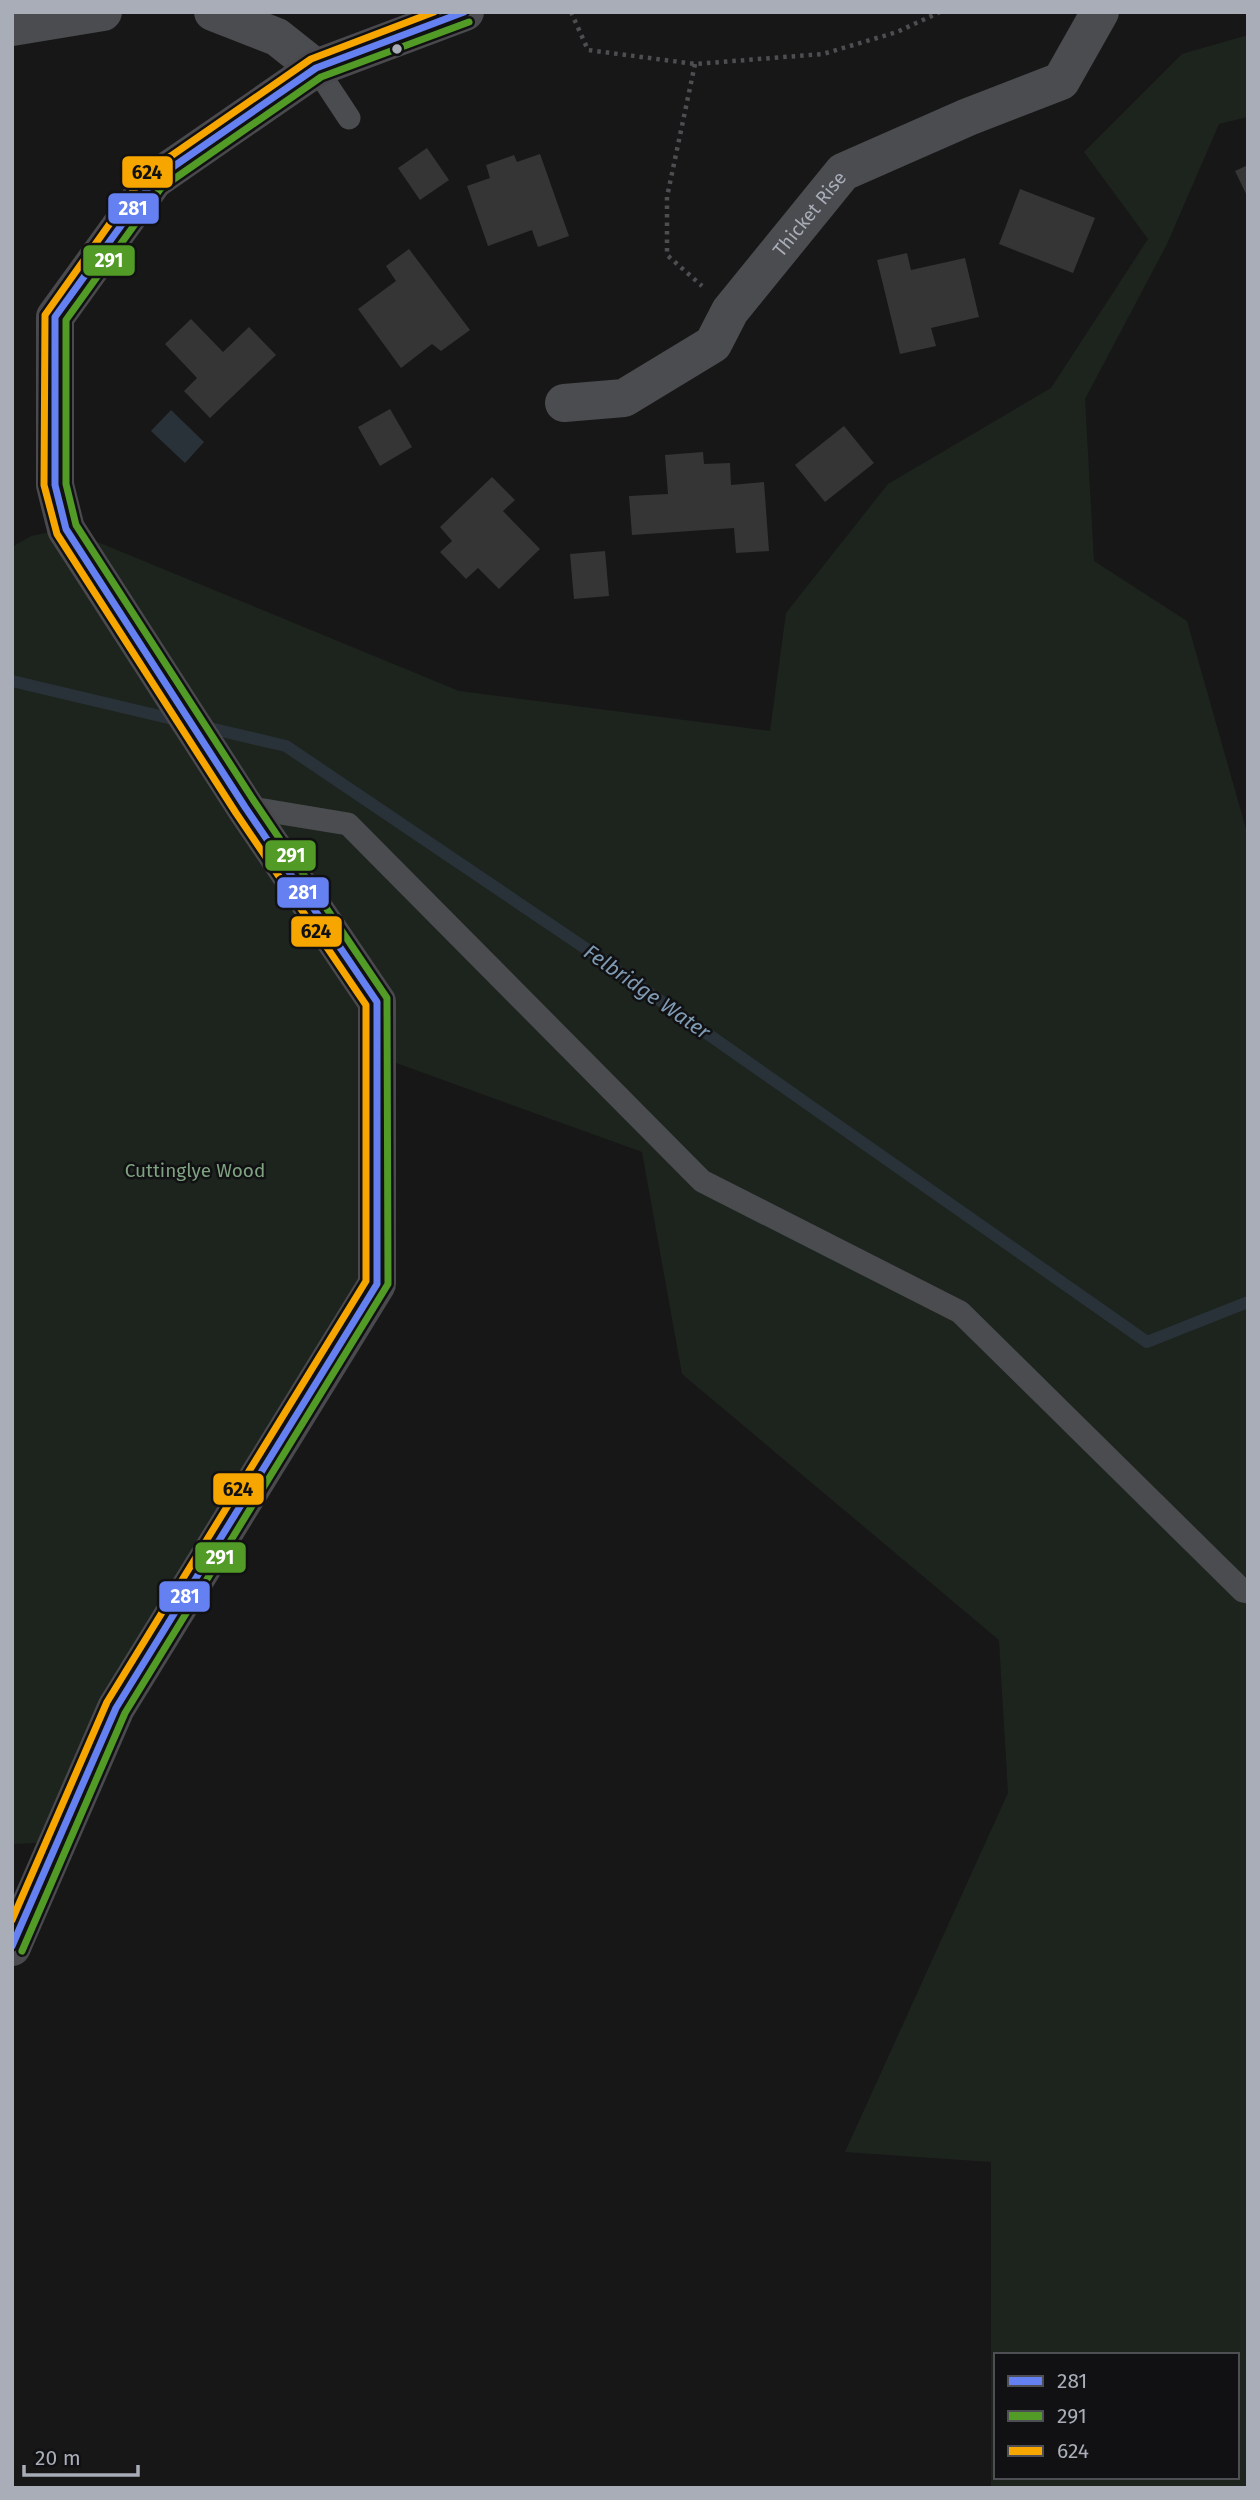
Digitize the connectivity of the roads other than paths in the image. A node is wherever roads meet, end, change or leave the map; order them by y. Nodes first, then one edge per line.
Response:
1 (103, 12) edge
2 (213, 12) edge
3 (465, 12) edge
4 (1100, 12) edge
5 (12, 27) edge
6 (316, 68) junction
7 (349, 118) dead end
8 (564, 403) dead end
9 (245, 807) junction
10 (1248, 1592) edge
11 (12, 1947) edge

1 - 5 street
2 - 6 street
3 - 6 street
4 - 8 street, Thicket Rise
6 - 7 lane
6 - 9 street
9 - 10 lane
9 - 11 street

